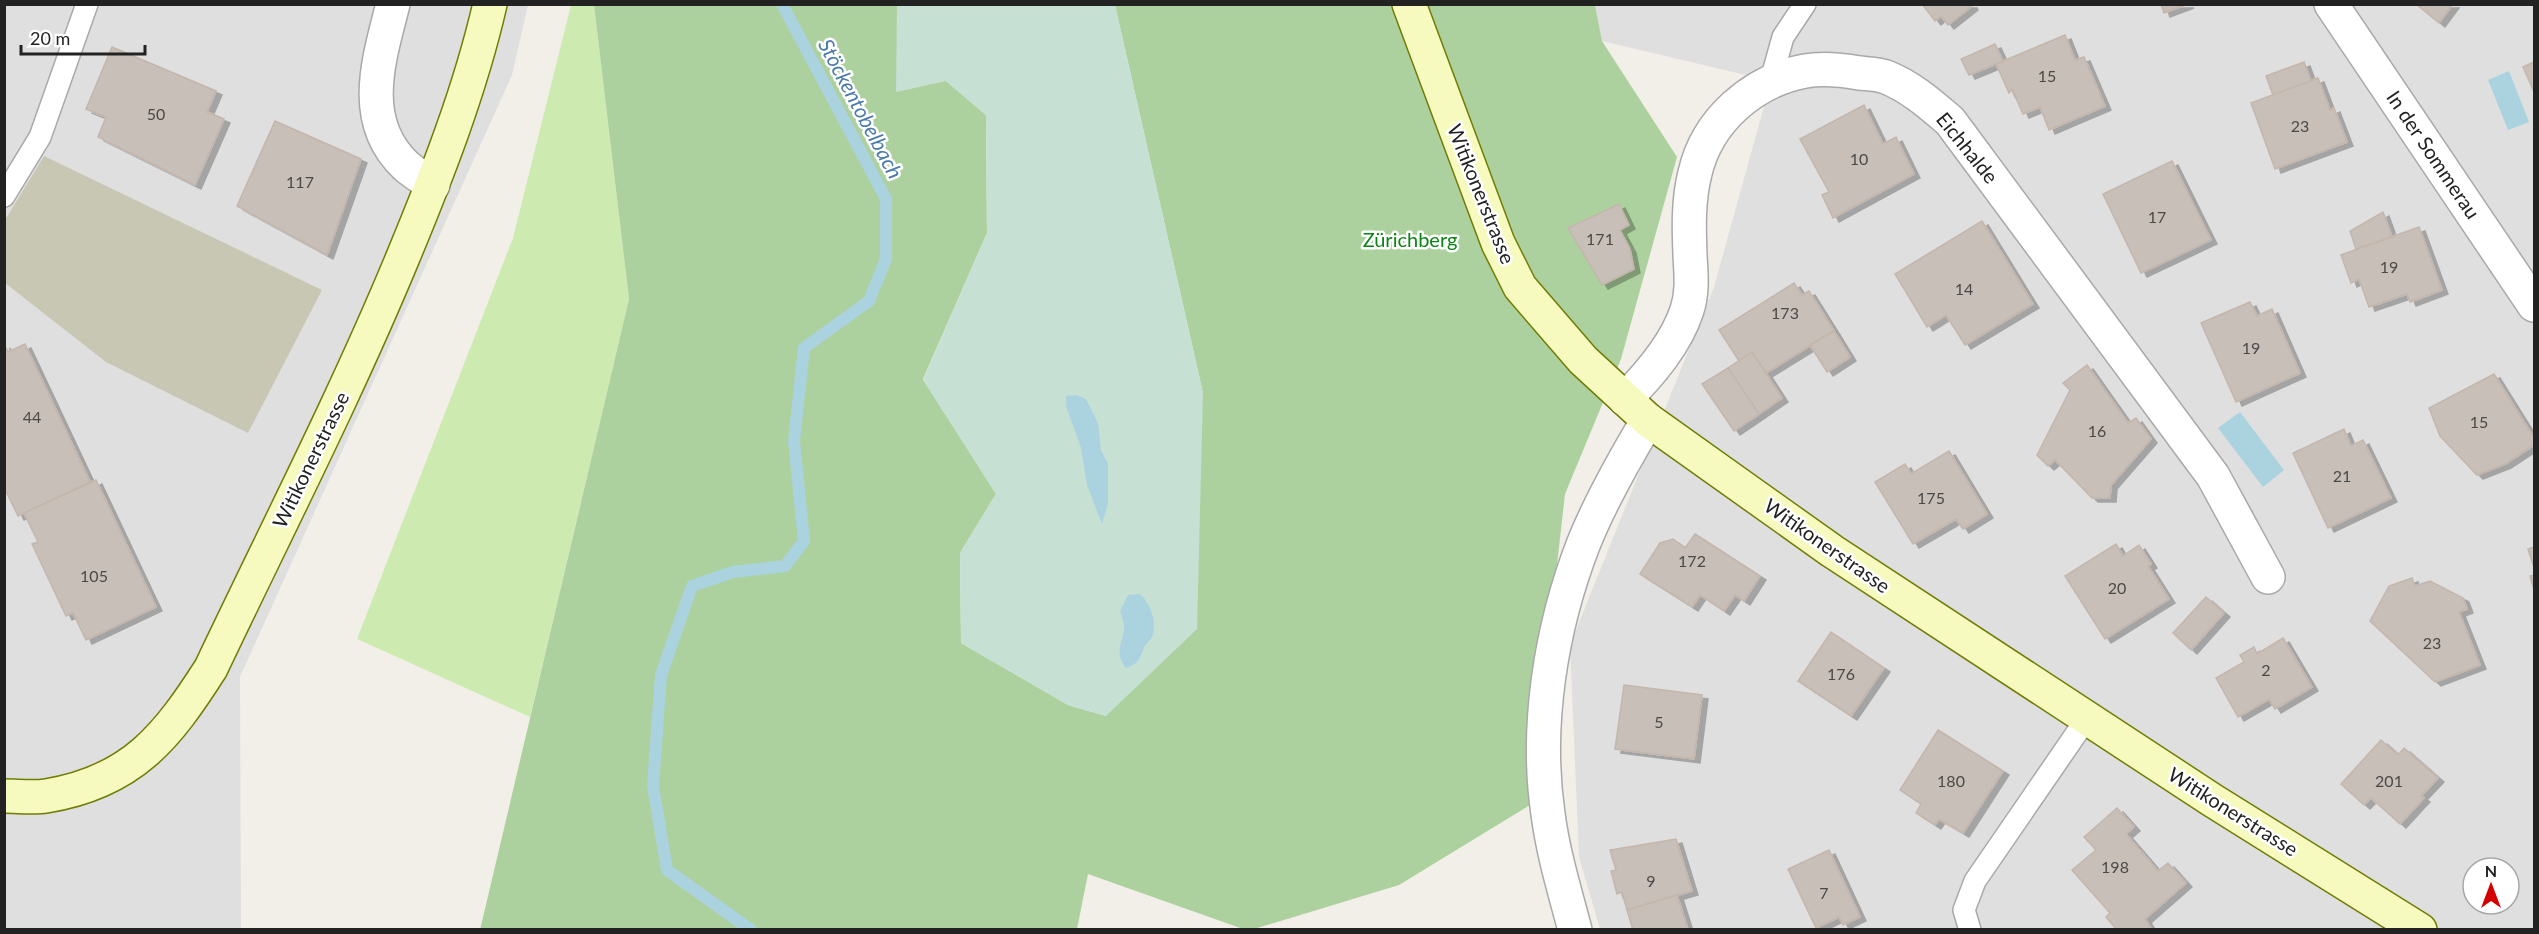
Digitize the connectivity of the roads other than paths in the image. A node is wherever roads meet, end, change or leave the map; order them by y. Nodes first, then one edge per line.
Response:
1 (87, 4) edge
2 (393, 4) edge
3 (490, 4) edge
4 (1409, 4) edge
5 (1805, 4) edge
6 (2331, 4) edge
7 (1771, 80) junction
8 (433, 185) junction
9 (4, 196) edge
10 (2535, 305) edge
11 (1637, 409) junction
12 (2268, 577) dead end
13 (2087, 718) junction
14 (4, 796) edge
15 (2412, 928) edge
16 (1575, 930) edge
17 (1970, 930) edge

1 - 9 lane
2 - 8 street
3 - 8 main road, Witikonerstrasse
4 - 11 main road, Witikonerstrasse
5 - 7 lane
6 - 10 street, In der Sommerau
7 - 11 street, Eichhalde
7 - 12 street, Eichhalde
8 - 14 main road, Witikonerstrasse
11 - 13 main road, Witikonerstrasse
11 - 16 street, Eichhalde
13 - 15 main road, Witikonerstrasse
13 - 17 lane

